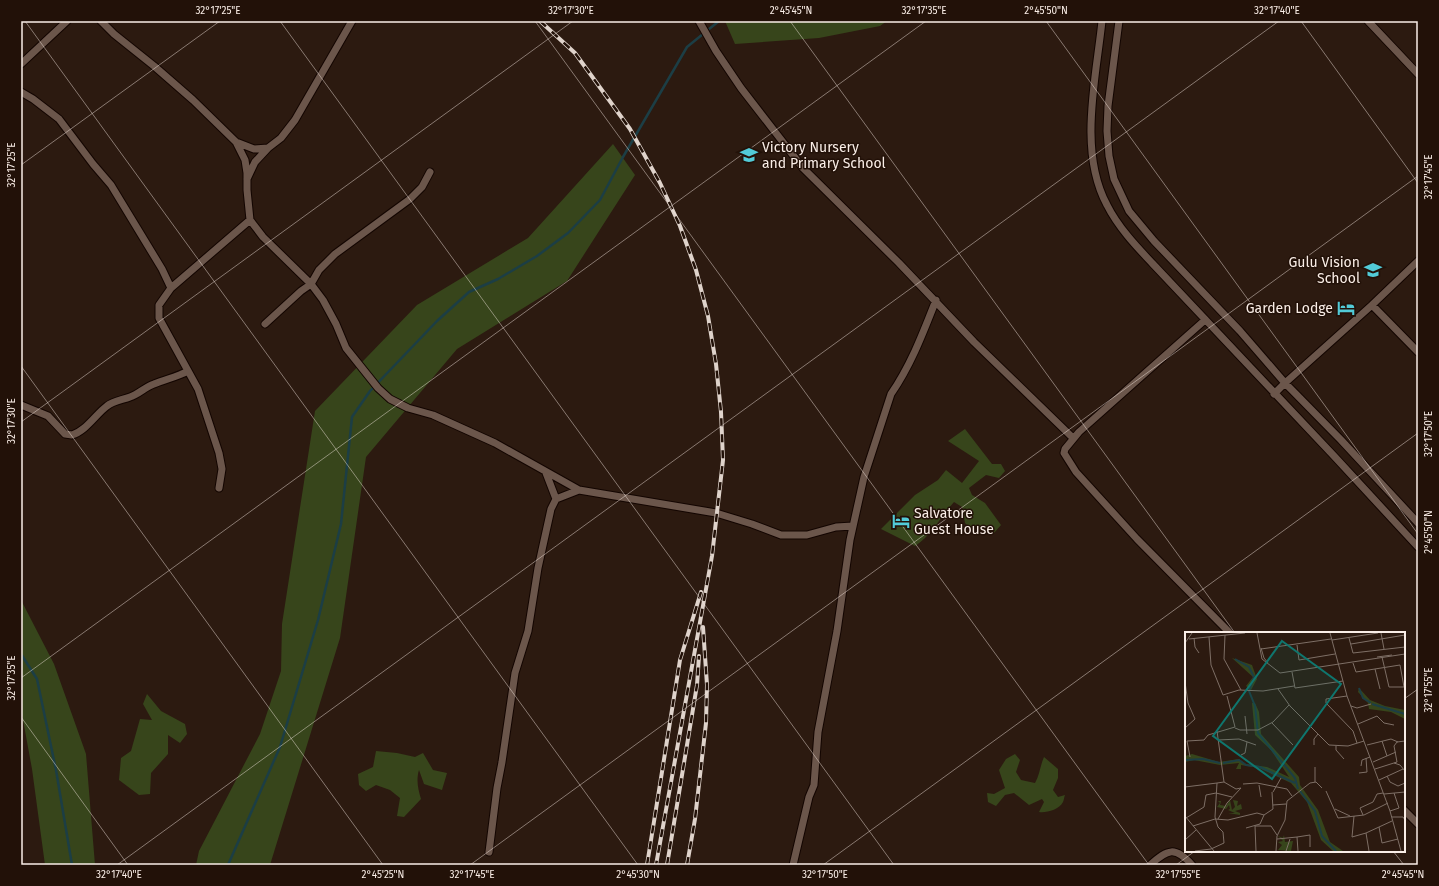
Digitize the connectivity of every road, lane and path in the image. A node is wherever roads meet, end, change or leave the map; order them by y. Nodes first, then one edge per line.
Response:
1 (67, 21) edge
2 (101, 21) edge
3 (352, 21) edge
4 (699, 21) edge
5 (1102, 21) edge
6 (1119, 21) edge
7 (1368, 21) edge
8 (21, 64) edge
9 (1418, 74) edge
10 (21, 92) edge
11 (236, 142) junction
12 (268, 148) junction
13 (430, 172) dead end
14 (247, 179) junction
15 (250, 220) junction
16 (1418, 261) edge
17 (311, 284) junction
18 (171, 288) junction
19 (936, 300) junction
20 (1372, 305) junction
21 (1205, 320) junction
22 (265, 324) dead end
23 (1418, 352) edge
24 (188, 371) junction
25 (1285, 383) junction
26 (1274, 394) junction
27 (21, 405) edge
28 (1073, 438) junction
29 (546, 473) junction
30 (219, 488) dead end
31 (578, 490) junction
32 (556, 499) junction
33 (1418, 523) edge
34 (853, 526) junction
35 (1418, 547) edge
36 (1229, 632) edge
37 (1405, 811) edge
38 (1418, 824) edge
39 (489, 852) dead end
40 (793, 865) edge
41 (1150, 865) edge
42 (1192, 865) edge

1 - 8 street
2 - 11 street
3 - 12 street
4 - 19 street
5 - 21 street
6 - 25 street
7 - 9 street
10 - 18 street
11 - 12 street
11 - 14 street
12 - 14 street
13 - 17 street
14 - 15 street
15 - 17 street
15 - 18 street
16 - 20 street
17 - 22 street
17 - 29 street
18 - 24 street
19 - 28 street
19 - 34 street
20 - 23 street
20 - 25 street
21 - 26 street
21 - 28 street
24 - 27 street
24 - 30 street
25 - 26 street
25 - 33 street
26 - 35 street
28 - 36 street
29 - 31 street
29 - 32 street
31 - 32 street
31 - 34 street
32 - 39 street
34 - 40 street
37 - 38 street
41 - 42 street

